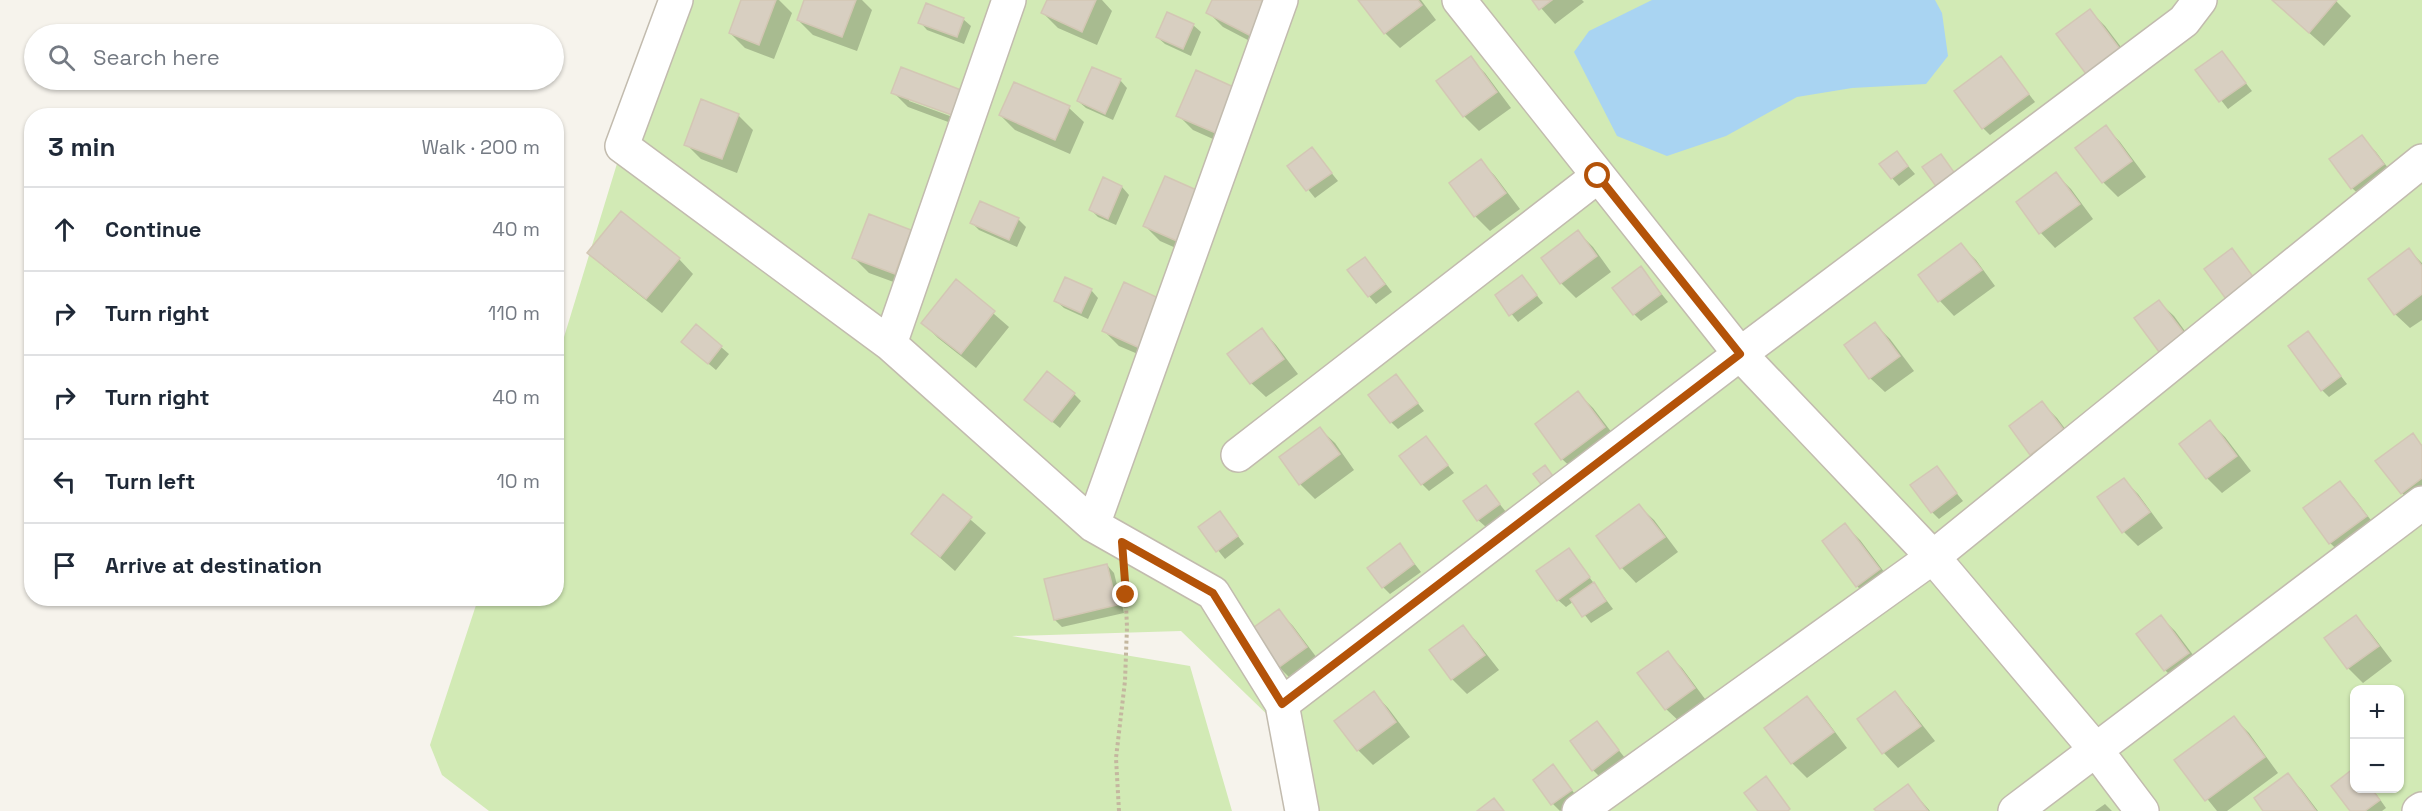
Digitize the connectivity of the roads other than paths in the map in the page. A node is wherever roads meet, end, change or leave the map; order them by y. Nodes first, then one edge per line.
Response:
1 (676, 0) edge
2 (1009, 0) edge
3 (1281, 0) edge
4 (1459, 0) edge
5 (2200, 0) edge
6 (2422, 161) edge
7 (1598, 176) junction
8 (890, 344) junction
9 (1740, 354) junction
10 (1238, 455) dead end
11 (2422, 502) edge
12 (1093, 525) junction
13 (1933, 557) junction
14 (1282, 704) junction
15 (2096, 750) junction
16 (1302, 811) edge
17 (1579, 811) edge
18 (2015, 811) edge
19 (2142, 811) edge

1 - 8 street
2 - 8 street
3 - 12 street
4 - 7 street
5 - 9 street
6 - 13 street
7 - 9 street
7 - 10 street
8 - 12 street
9 - 13 street
9 - 14 street
11 - 15 street
12 - 14 street
13 - 15 street
13 - 17 street
14 - 16 street
15 - 18 street
15 - 19 street

